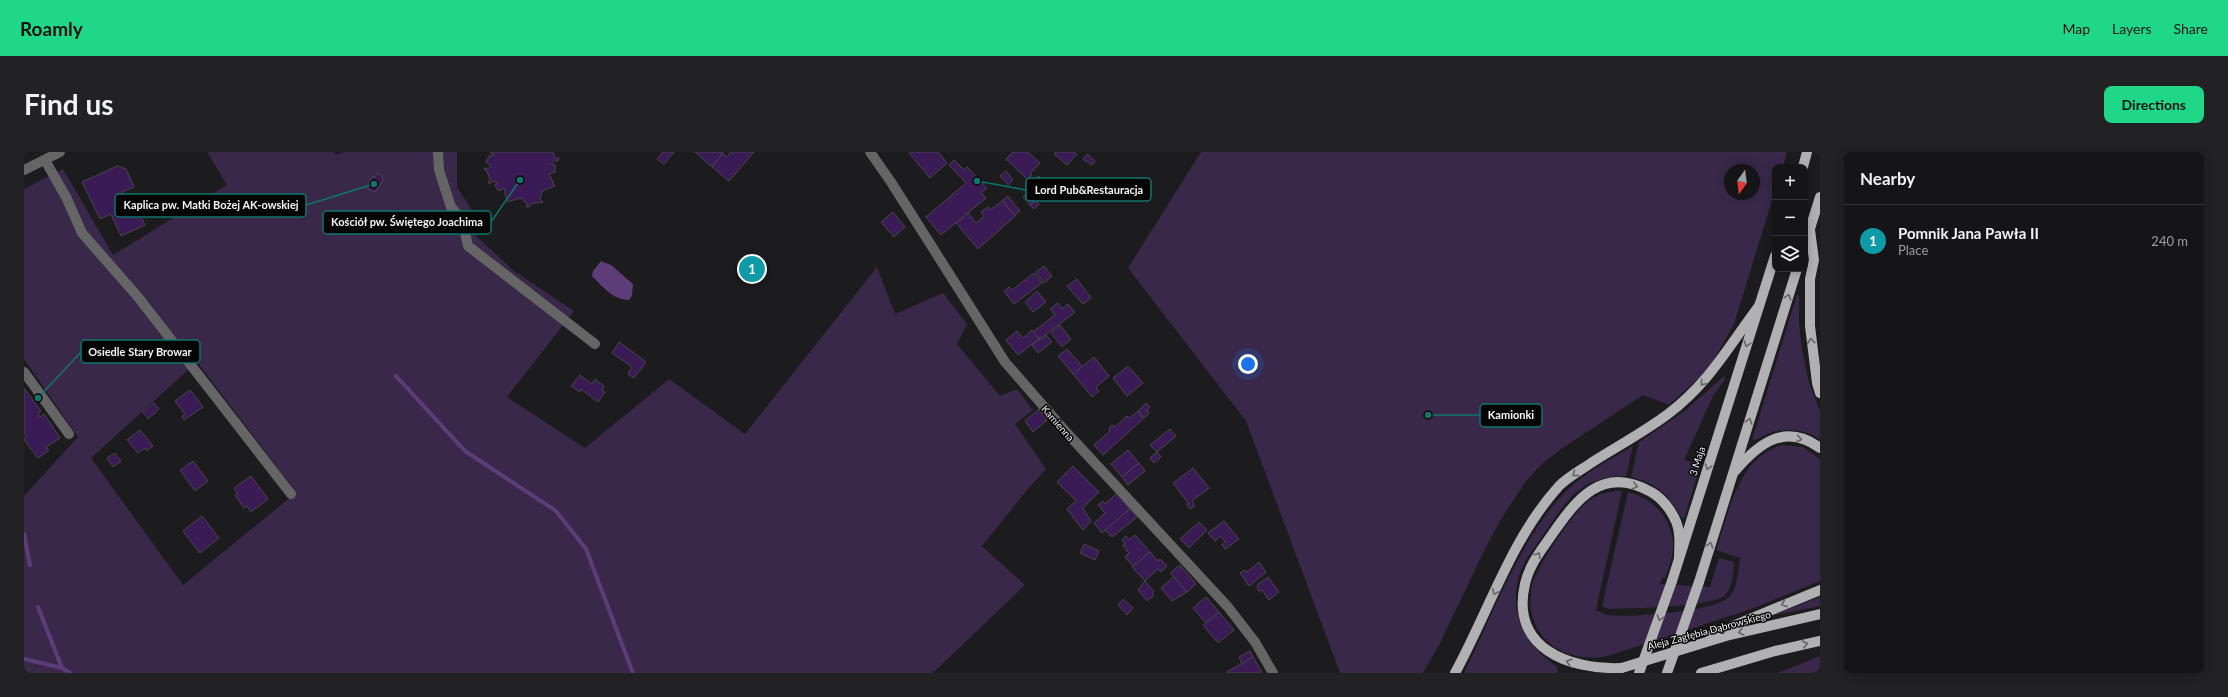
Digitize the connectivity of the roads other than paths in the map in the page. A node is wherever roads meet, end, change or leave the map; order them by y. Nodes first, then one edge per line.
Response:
1 (60, 152) edge
2 (438, 152) edge
3 (870, 152) edge
4 (1807, 153) edge
5 (45, 160) junction
6 (1803, 164) edge
7 (24, 170) edge
8 (1820, 197) edge
9 (1810, 230) junction
10 (1808, 236) edge
11 (1772, 265) edge
12 (1796, 272) edge
13 (1759, 306) junction
14 (596, 344) dead end
15 (24, 372) edge
16 (1820, 393) edge
17 (69, 434) dead end
18 (1820, 448) edge
19 (1732, 474) junction
20 (291, 494) dead end
21 (1679, 558) junction
22 (1820, 590) edge
23 (1820, 614) edge
24 (1820, 641) edge
25 (1685, 648) junction
26 (1621, 668) junction
27 (1273, 673) edge
28 (1455, 673) edge
29 (1605, 673) edge
30 (1639, 673) edge
31 (1666, 673) edge
32 (1701, 673) edge

1 - 5 street
2 - 14 street
3 - 27 street, Kamienna
4 - 6 main road
5 - 7 street
5 - 20 street
8 - 9 main road
9 - 10 main road
16 -> 9 main road
11 - 13 main road, 3 Maja
19 -> 12 main road
13 -> 21 main road, 3 Maja
13 -> 28 main road
15 - 17 street
19 -> 18 main road
31 -> 19 main road, bridge
26 -> 21 main road
21 -> 30 main road, 3 Maja, bridge
22 -> 25 main road
23 -> 25 main road, Aleja Zagłębia Dąbrowskiego
32 -> 24 main road
25 - 26 main road, Aleja Zagłębia Dąbrowskiego
26 - 29 main road, Aleja Zagłębia Dąbrowskiego

